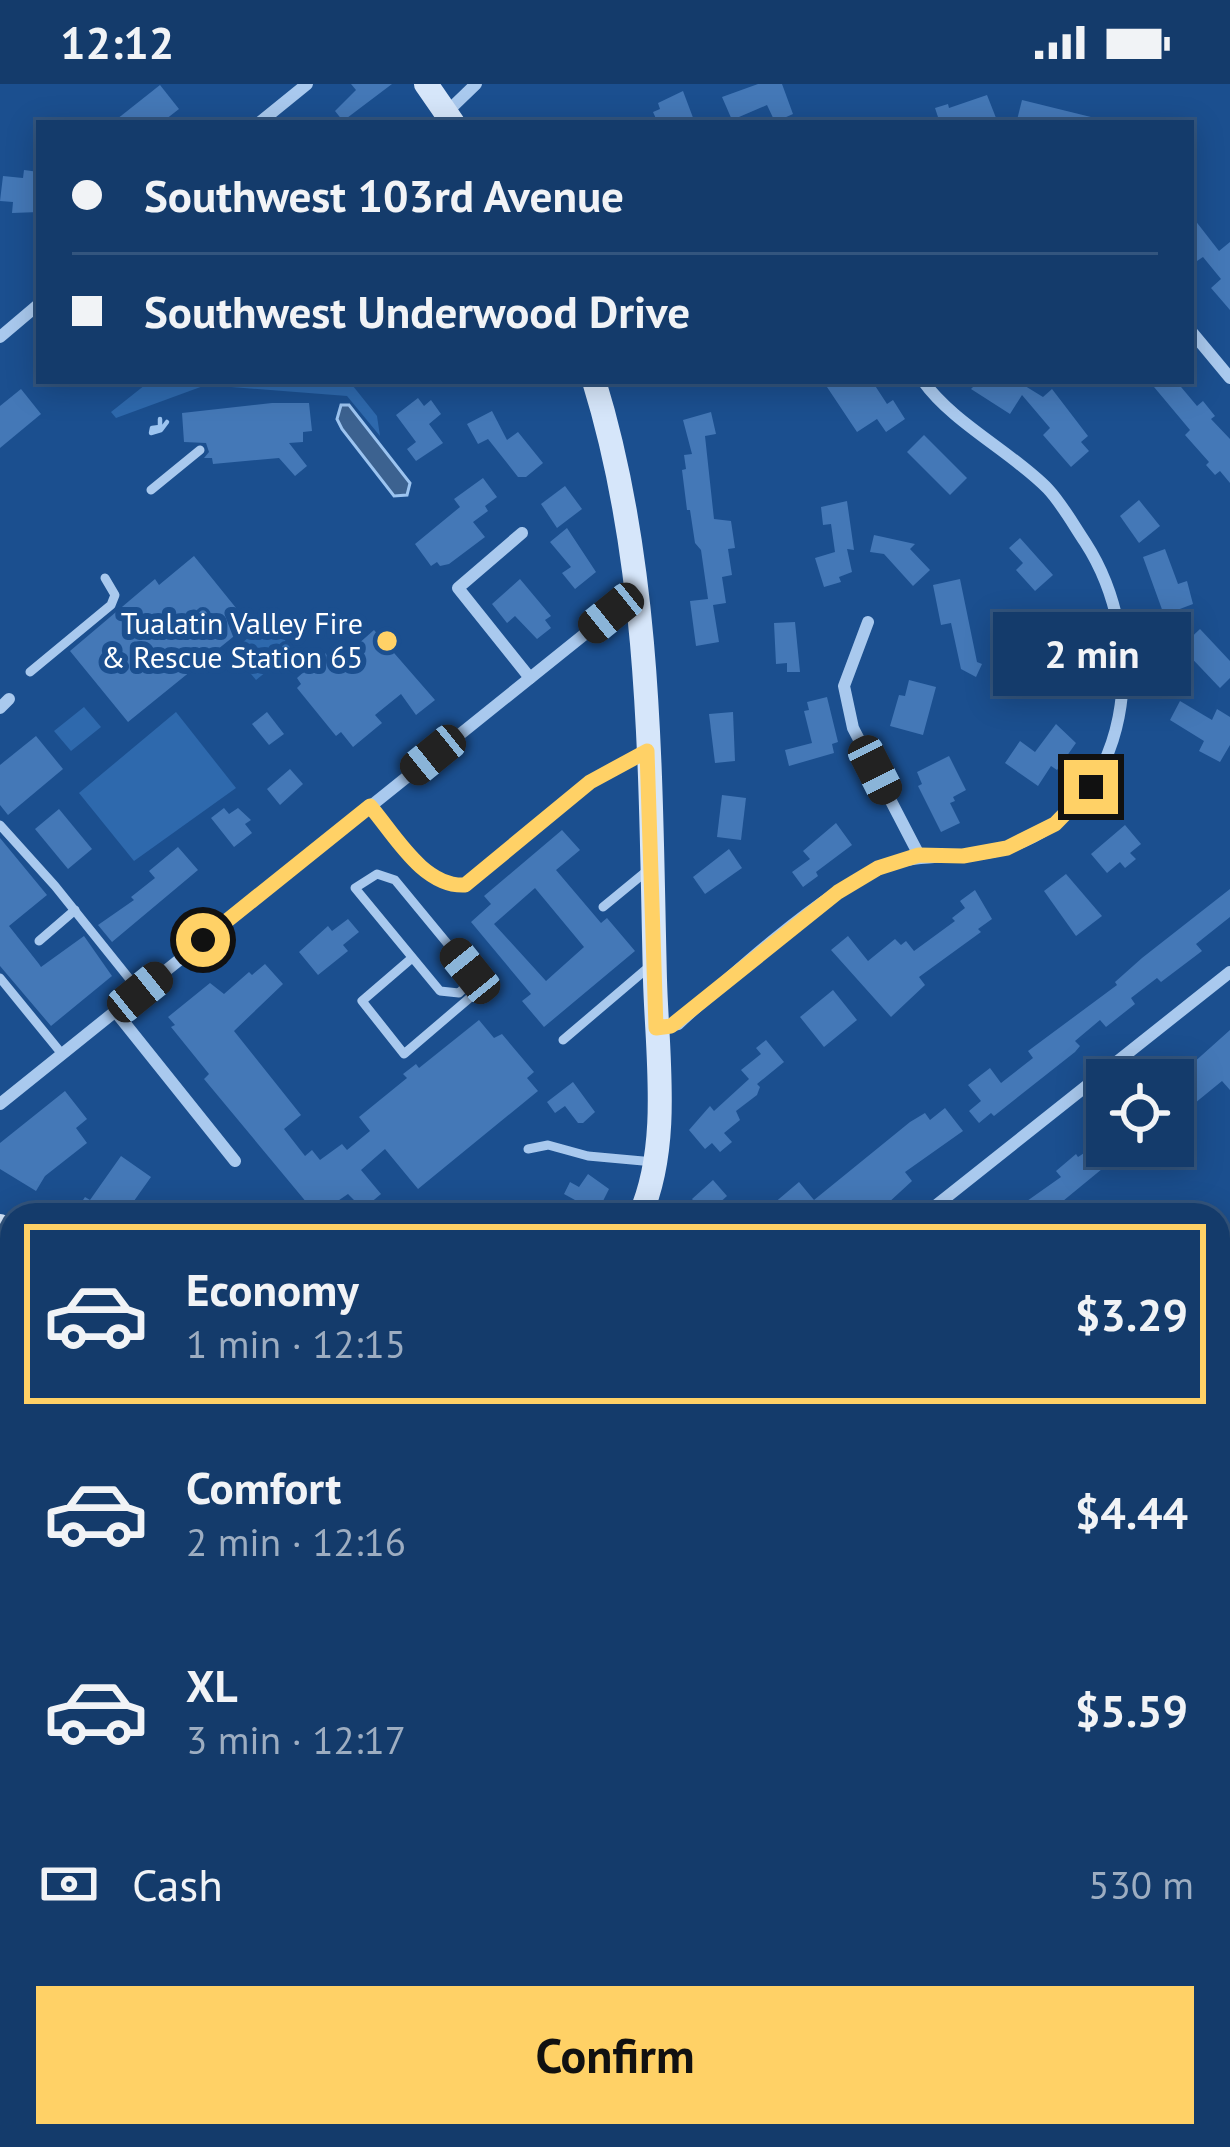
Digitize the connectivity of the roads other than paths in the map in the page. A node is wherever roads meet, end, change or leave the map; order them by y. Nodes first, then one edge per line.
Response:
1 (307, 84) edge
2 (426, 84) edge
3 (476, 84) edge
4 (449, 118) edge
5 (263, 120) edge
6 (36, 307) edge
7 (1194, 335) edge
8 (0, 337) edge
9 (1230, 378) edge
10 (595, 384) edge
11 (926, 384) edge
12 (200, 450) dead end
13 (151, 490) dead end
14 (522, 533) dead end
15 (105, 578) dead end
16 (635, 602) junction
17 (868, 622) dead end
18 (30, 672) dead end
19 (530, 678) junction
20 (647, 751) junction
21 (370, 806) junction
22 (0, 825) edge
23 (919, 855) junction
24 (417, 861) junction
25 (652, 866) junction
26 (395, 880) junction
27 (603, 908) dead end
28 (75, 910) junction
29 (39, 940) dead end
30 (412, 958) junction
31 (655, 963) junction
32 (1230, 972) edge
33 (0, 978) edge
34 (471, 981) junction
35 (140, 992) junction
36 (115, 1011) junction
37 (656, 1028) junction
38 (563, 1040) dead end
39 (62, 1054) junction
40 (0, 1104) edge
41 (529, 1149) dead end
42 (235, 1161) dead end
43 (654, 1162) junction
44 (643, 1203) edge
45 (939, 1203) edge

1 - 5 street
2 - 4 main road
3 - 4 street
6 - 8 street
7 - 9 street
10 - 16 main road
11 - 23 street
12 - 13 lane
14 - 19 street
15 - 18 lane
16 - 19 street
16 - 20 main road
17 - 23 street
19 - 21 street
20 - 24 lane
20 - 25 main road
21 - 24 lane
21 - 35 street
22 - 28 lane
23 - 37 street
24 - 26 lane
25 - 27 lane
25 - 31 main road
26 - 30 lane
26 - 34 lane
28 - 29 lane
28 - 35 lane
30 - 34 lane
30 - 34 lane
31 - 37 main road
31 - 38 lane
32 - 45 street
33 - 39 lane
35 - 36 street
36 - 39 street
36 - 42 street
37 - 43 main road
39 - 40 street
41 - 43 lane
43 - 44 main road

